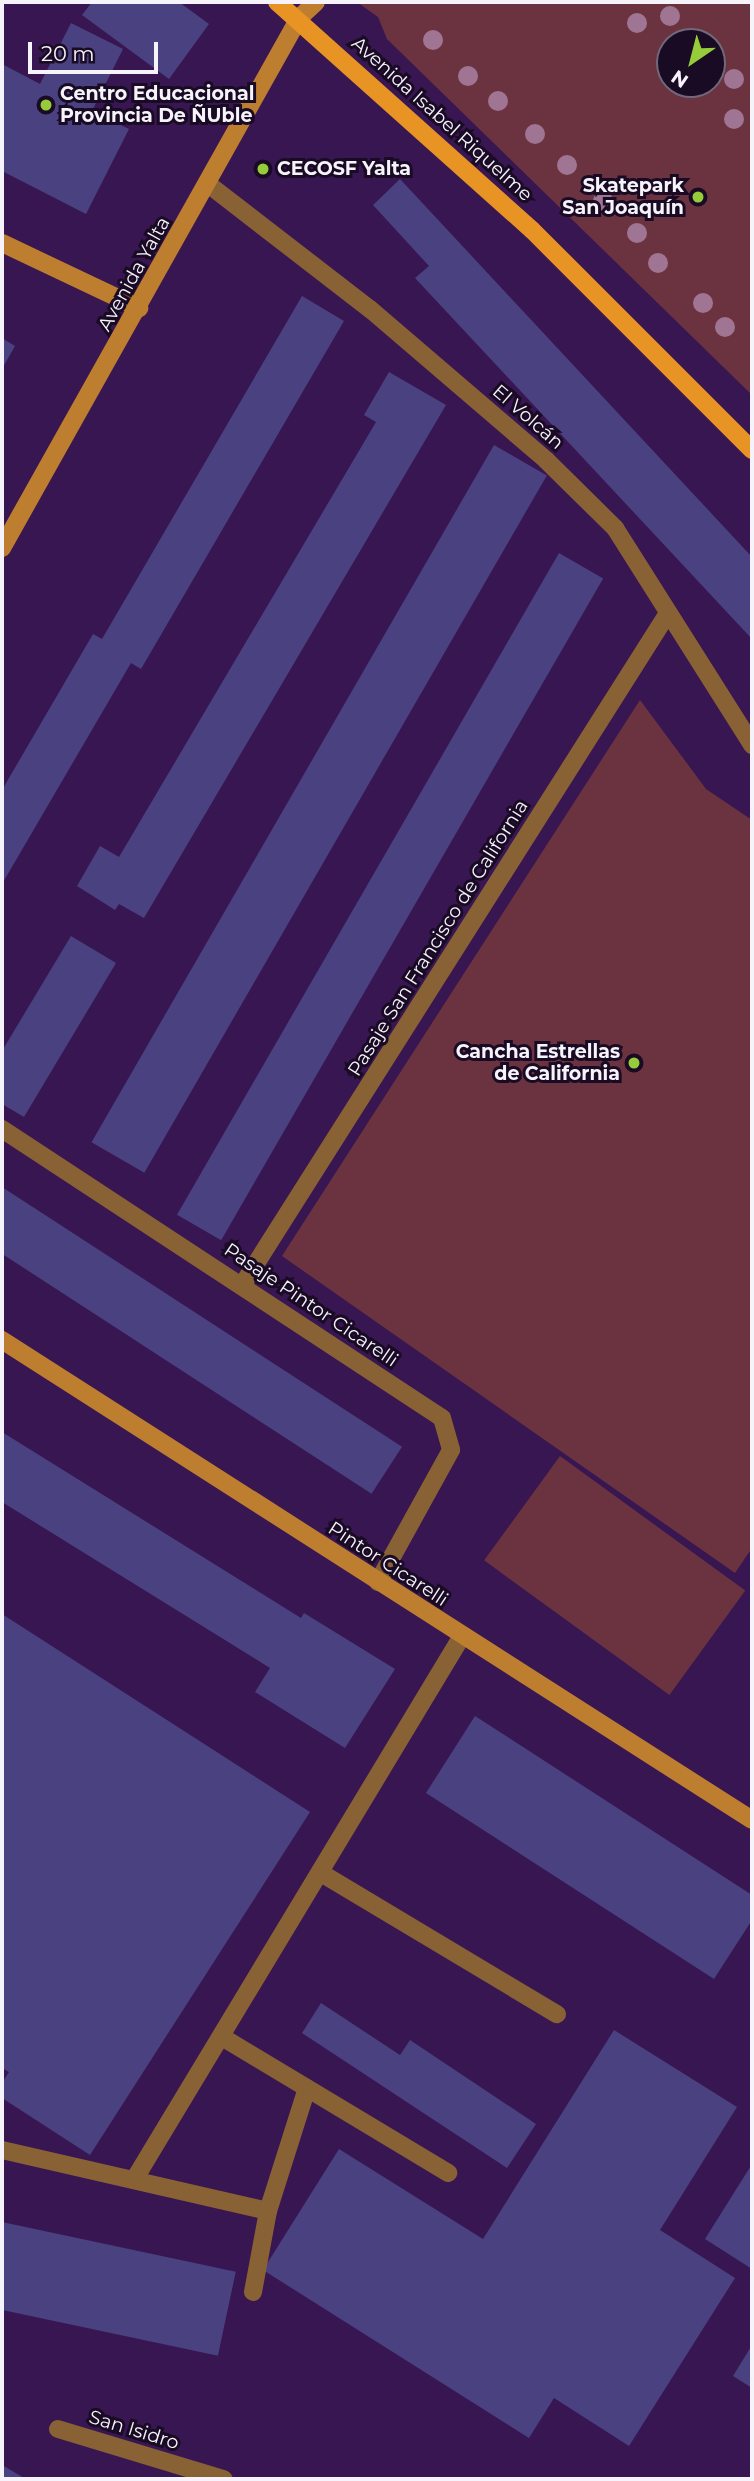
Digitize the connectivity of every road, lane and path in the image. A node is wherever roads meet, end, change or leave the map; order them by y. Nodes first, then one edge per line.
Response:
1 (278, 2) edge
2 (316, 2) edge
3 (299, 18) junction
4 (208, 184) junction
5 (2, 243) edge
6 (139, 308) junction
7 (752, 450) edge
8 (2, 548) edge
9 (668, 613) junction
10 (752, 745) edge
11 (2, 1129) edge
12 (243, 1284) junction
13 (2, 1340) edge
14 (378, 1582) junction
15 (462, 1636) junction
16 (752, 1820) edge
17 (321, 1873) junction
18 (557, 2014) dead end
19 (222, 2037) junction
20 (307, 2088) junction
21 (2, 2150) edge
22 (448, 2173) dead end
23 (135, 2180) junction
24 (268, 2211) junction
25 (253, 2292) dead end
26 (58, 2430) dead end
27 (196, 2475) edge
28 (224, 2479) edge

1 - 3 main road, Avenida Isabel Riquelme
2 - 3 street, Avenida Yalta
3 - 4 street, Avenida Yalta
3 - 7 main road, Avenida Isabel Riquelme
4 - 6 street, Avenida Yalta
4 - 9 street, El Volcán
5 - 6 street
6 - 8 street, Avenida Yalta
9 - 10 street, El Volcán
9 - 12 street, Pasaje San Francisco de California
11 - 12 street, Pasaje Pintor Cicarelli
12 - 14 street, Pasaje Pintor Cicarelli
13 - 14 street, Pintor Cicarelli
14 - 15 street, Pintor Cicarelli
15 - 16 street, Pintor Cicarelli
15 - 17 street
17 - 18 street
17 - 19 street
19 - 20 street
19 - 23 street
20 - 22 street
20 - 24 street
21 - 23 street
23 - 24 street
24 - 25 street
26 - 27 street, San Isidro
27 - 28 street, San Isidro

